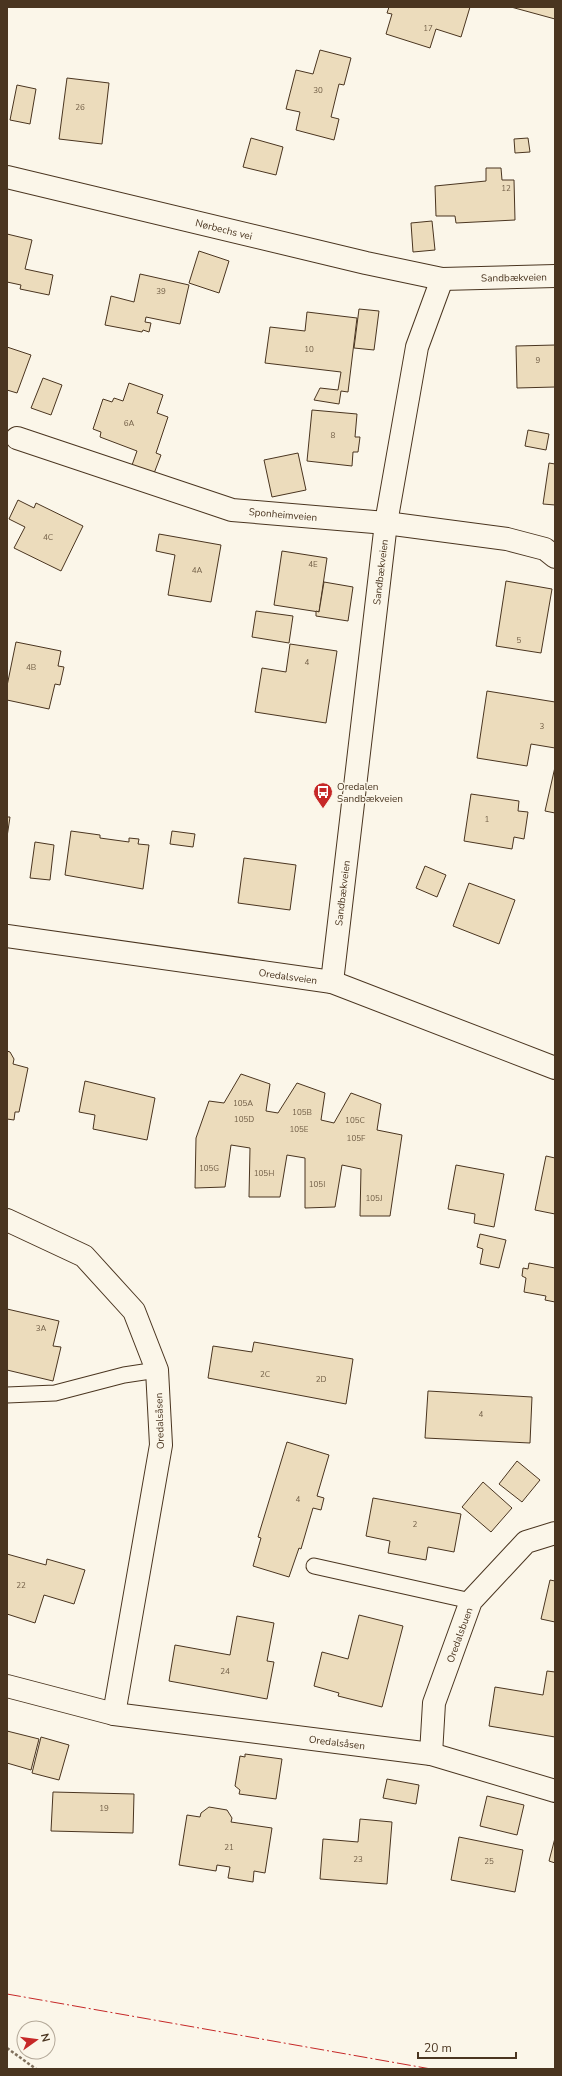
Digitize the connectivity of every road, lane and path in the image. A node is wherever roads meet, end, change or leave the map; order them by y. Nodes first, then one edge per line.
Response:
1 (7, 177) edge
2 (555, 276) edge
3 (442, 279) junction
4 (17, 438) dead end
5 (386, 523) junction
6 (555, 557) edge
7 (7, 936) edge
8 (332, 982) junction
9 (555, 1068) edge
10 (7, 1220) edge
11 (157, 1370) junction
12 (7, 1395) edge
13 (555, 1533) edge
14 (314, 1566) dead end
15 (471, 1601) junction
16 (7, 1686) edge
17 (114, 1714) junction
18 (431, 1754) junction
19 (555, 1791) edge
20 (7, 2048) edge
21 (36, 2069) edge

1 - 3 street, Nørbechs vei
2 - 3 street, Sandbækveien
3 - 5 street, Sandbækveien
4 - 5 street, Sponheimveien
5 - 6 street, Sponheimveien
5 - 8 street, Sandbækveien
7 - 8 street, Oredalsveien
8 - 9 street, Oredalsveien
10 - 11 street, Oredalsåsen
11 - 12 lane
11 - 17 street, Oredalsåsen
13 - 15 street, Oredalsbuen
14 - 15 lane
15 - 18 street, Oredalsbuen
16 - 17 street, Oredalsåsen
17 - 18 street, Oredalsåsen
18 - 19 street, Oredalsåsen
20 - 21 path

